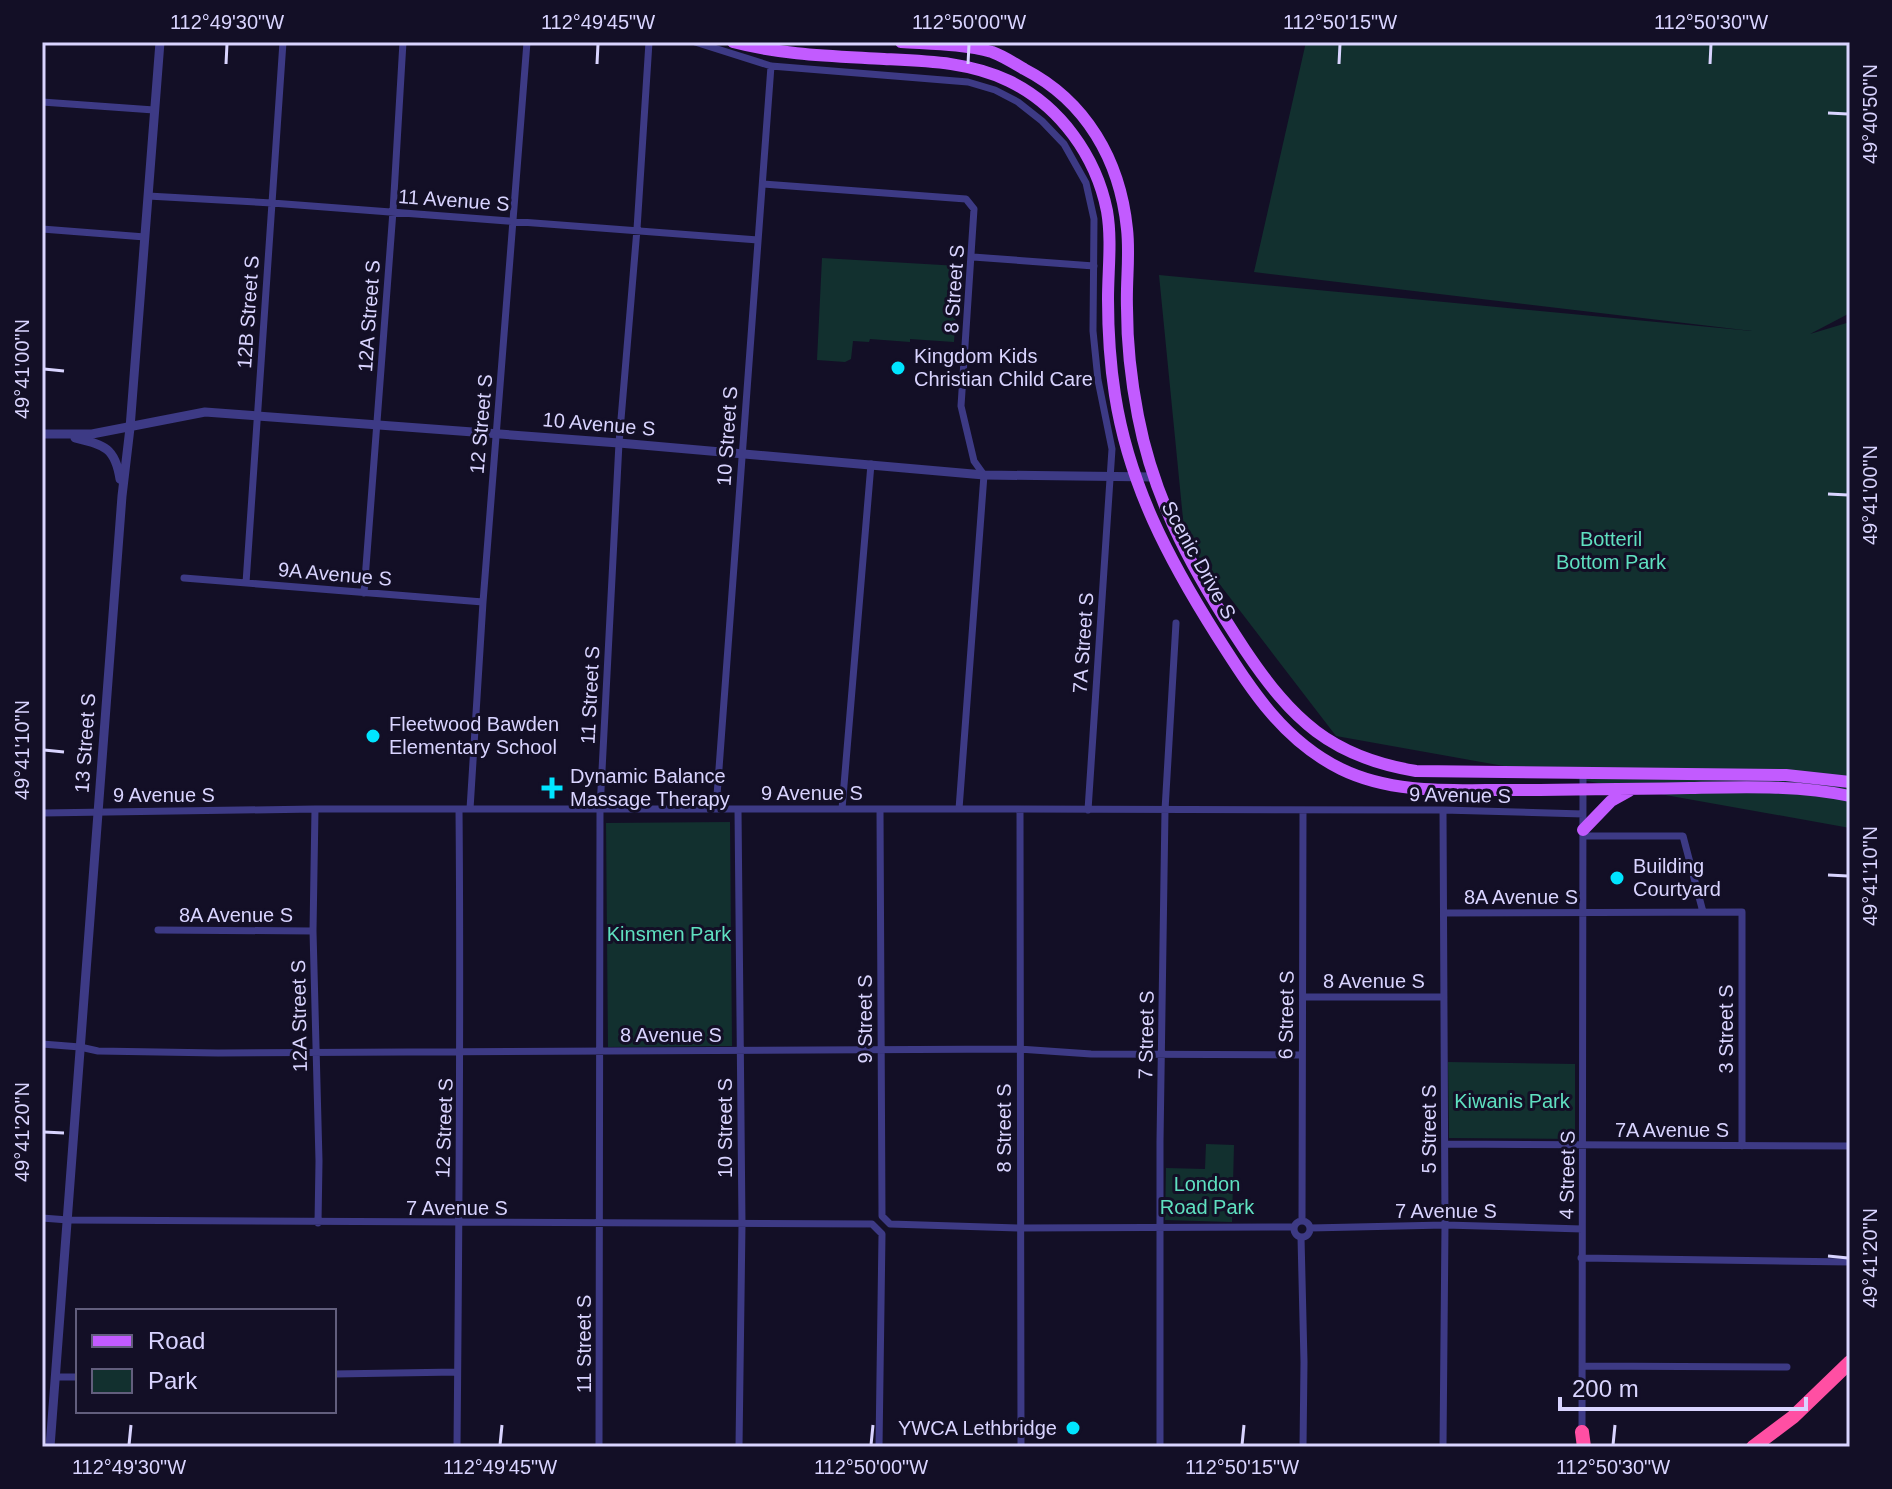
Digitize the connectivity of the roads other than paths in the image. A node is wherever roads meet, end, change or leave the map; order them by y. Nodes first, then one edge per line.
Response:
1 (160, 42) edge
2 (283, 42) edge
3 (403, 42) edge
4 (527, 42) edge
5 (649, 42) edge
6 (695, 42) edge
7 (733, 42) edge
8 (901, 42) edge
9 (771, 66) junction
10 (42, 102) edge
11 (154, 110) junction
12 (763, 184) junction
13 (148, 196) junction
14 (272, 203) junction
15 (393, 211) junction
16 (513, 220) junction
17 (42, 229) edge
18 (637, 229) junction
19 (145, 237) junction
20 (758, 240) junction
21 (973, 257) junction
22 (1094, 266) junction
23 (257, 416) junction
24 (378, 424) junction
25 (130, 428) junction
26 (42, 434) edge
27 (496, 434) junction
28 (64, 435) junction
29 (619, 443) junction
30 (742, 454) junction
31 (871, 464) junction
32 (984, 475) junction
33 (1155, 477) junction
34 (1135, 478) junction
35 (1110, 479) junction
36 (122, 496) junction
37 (184, 578) dead end
38 (246, 583) junction
39 (364, 593) junction
40 (483, 602) junction
41 (1176, 623) dead end
42 (1583, 774) junction
43 (1850, 782) edge
44 (1632, 789) junction
45 (1582, 790) junction
46 (1850, 796) edge
47 (315, 809) junction
48 (459, 809) junction
49 (470, 809) junction
50 (600, 809) junction
51 (716, 809) junction
52 (738, 809) junction
53 (842, 809) junction
54 (880, 809) junction
55 (959, 809) junction
56 (1020, 810) junction
57 (1088, 810) junction
58 (1165, 810) junction
59 (1303, 810) junction
60 (1443, 810) junction
61 (98, 811) junction
62 (42, 813) edge
63 (1583, 814) junction
64 (1583, 833) junction
65 (1582, 912) junction
66 (1703, 912) junction
67 (1742, 912) joint
68 (1444, 913) junction
69 (158, 930) dead end
70 (313, 931) junction
71 (1303, 997) junction
72 (1444, 997) junction
73 (42, 1044) edge
74 (80, 1047) junction
75 (1019, 1049) junction
76 (881, 1050) junction
77 (600, 1051) junction
78 (740, 1051) junction
79 (315, 1052) junction
80 (462, 1052) junction
81 (1162, 1054) junction
82 (1302, 1055) junction
83 (1445, 1144) junction
84 (1583, 1145) junction
85 (1742, 1146) junction
86 (1850, 1146) edge
87 (42, 1218) edge
88 (68, 1220) junction
89 (1302, 1220) junction
90 (318, 1223) junction
91 (457, 1223) junction
92 (601, 1224) junction
93 (742, 1224) junction
94 (1445, 1225) junction
95 (1293, 1227) junction
96 (1020, 1228) junction
97 (1161, 1228) junction
98 (1310, 1228) junction
99 (1582, 1229) junction
100 (1301, 1237) junction
101 (1581, 1258) junction
102 (1850, 1262) edge
103 (1850, 1362) edge
104 (1582, 1366) junction
105 (1787, 1367) dead end
106 (457, 1372) junction
107 (336, 1374) edge
108 (55, 1377) junction
109 (76, 1377) edge
110 (1582, 1442) edge
111 (50, 1447) edge
112 (457, 1447) edge
113 (599, 1447) edge
114 (739, 1447) edge
115 (879, 1447) edge
116 (1021, 1447) edge
117 (1160, 1447) edge
118 (1303, 1447) edge
119 (1443, 1447) edge
120 (1753, 1447) edge

1 - 11 street, 13 Street S
2 - 14 street, 12B Street S
3 - 15 street, 12A Street S
4 - 16 street, 12 Street S
5 - 18 street, 11 Street S
6 - 9 street
7 - 34 main road, Scenic Drive S
8 - 33 main road, Scenic Drive S
9 - 12 street, 10 Street S
9 - 22 street
10 - 11 street
11 - 13 street, 13 Street S
12 - 20 street, 10 Street S
12 - 21 street, 8 Street S
13 - 14 street, 11 Avenue S
13 - 19 street, 13 Street S
14 - 15 street, 11 Avenue S
14 - 23 street, 12B Street S
15 - 16 street, 11 Avenue S
15 - 24 street, 12A Street S
16 - 18 street, 11 Avenue S
16 - 27 street, 12 Street S
17 - 19 street
18 - 20 street, 11 Avenue S
18 - 29 street, 11 Street S
19 - 25 street, 13 Street S
20 - 30 street, 10 Street S
21 - 22 street
21 - 32 street, 8 Street S
22 - 35 street
23 - 24 street, 10 Avenue S
23 - 25 street, 10 Avenue S
23 - 38 street, 12B Street S
24 - 27 street, 10 Avenue S
24 - 39 street, 12A Street S
25 - 28 street, 10 Avenue S
25 - 36 street, 13 Street S
26 - 28 street, 10 Avenue S
27 - 29 street, 10 Avenue S
27 - 40 street, 12 Street S
28 - 36 street
29 - 30 street, 10 Avenue S
29 - 50 street, 11 Street S
30 - 31 street, 10 Avenue S
30 - 51 street, 10 Street S
31 - 32 street, 10 Avenue S
31 - 53 street
32 - 35 street, 10 Avenue S
32 - 55 street, 8 Street S
33 - 34 street, 10 Avenue S
33 - 42 main road, Scenic Drive S
34 - 35 street, 10 Avenue S
34 - 45 main road, Scenic Drive S
35 - 57 street, 7A Street S
36 - 61 street, 13 Street S
37 - 38 street, 9A Avenue S
38 - 39 street, 9A Avenue S
39 - 40 street, 9A Avenue S
40 - 49 street, 12 Street S
41 - 58 street, 7 Street S
42 - 43 main road, Scenic Drive S
42 - 45 street, 4 Street S
44 - 45 main road, Scenic Drive S
44 - 46 main road, Scenic Drive S
44 - 64 main road
45 - 63 street, 4 Street S
47 - 48 street, 9 Avenue S
47 - 61 street, 9 Avenue S
47 - 70 street, 12A Street S
48 - 49 street, 9 Avenue S
48 - 80 street, 12 Street S
49 - 50 street, 9 Avenue S
50 - 51 street, 9 Avenue S
50 - 77 street, 11 Street S
51 - 52 street, 9 Avenue S
52 - 53 street, 9 Avenue S
52 - 78 street, 10 Street S
53 - 54 street, 9 Avenue S
54 - 55 street, 9 Avenue S
54 - 76 street, 9 Street S
55 - 56 street, 9 Avenue S
56 - 57 street, 9 Avenue S
56 - 75 street, 8 Street S
57 - 58 street, 9 Avenue S
58 - 59 street, 9 Avenue S
58 - 81 street, 7 Street S
59 - 60 street, 9 Avenue S
59 - 71 street, 6 Street S
60 - 63 street, 9 Avenue S
60 - 68 street, 5 Street S
61 - 62 street, 9 Avenue S
61 - 74 street, 13 Street S
63 - 64 street, 4 Street S
64 - 65 street, 4 Street S
64 - 66 street
65 - 66 street, 8A Avenue S
65 - 68 street, 8A Avenue S
65 - 84 street, 4 Street S
66 - 67 street, 8A Avenue S
67 - 85 street, 3 Street S
68 - 72 street, 5 Street S
69 - 70 street, 8A Avenue S
70 - 79 street, 12A Street S
71 - 72 street, 8 Avenue S
71 - 82 street, 6 Street S
72 - 83 street, 5 Street S
73 - 74 street, 8 Avenue S
74 - 79 street, 8 Avenue S
74 - 88 street, 13 Street S
75 - 76 street, 8 Avenue S
75 - 81 street, 8 Avenue S
75 - 96 street, 8 Street S
76 - 78 street, 8 Avenue S
76 - 96 street, 9 Street S
77 - 78 street, 8 Avenue S
77 - 80 street, 8 Avenue S
77 - 92 street, 11 Street S
78 - 93 street, 10 Street S
79 - 80 street, 8 Avenue S
79 - 90 street, 12A Street S
80 - 91 street, 12 Street S
81 - 82 street, 8 Avenue S
81 - 97 street, 7 Street S
82 - 89 street, 6 Street S
83 - 84 street, 7A Avenue S
83 - 94 street, 5 Street S
84 - 85 street, 7A Avenue S
84 - 99 street, 4 Street S
85 - 86 street, 7A Avenue S
87 - 88 street, 7 Avenue S
88 - 90 street, 7 Avenue S
88 - 108 street, 13 Street S
89 - 95 street
89 - 98 street
90 - 91 street, 7 Avenue S
91 - 92 street, 7 Avenue S
91 - 106 street, 12 Street S
92 - 93 street, 7 Avenue S
92 - 113 street, 11 Street S
93 - 114 street, 10 Street S
93 - 115 street, 7 Avenue S
94 - 98 street, 7 Avenue S
94 - 99 street, 7 Avenue S
94 - 119 street, 5 Street S
95 - 97 street
95 - 100 street
96 - 97 street
96 - 116 street, 8 Street S
97 - 117 street, 7 Street S
98 - 100 street
99 - 101 street, 4 Street S
100 - 118 street
101 - 102 street
101 - 104 street, 4 Street S
103 - 120 highway
104 - 105 street
104 - 110 street, 4 Street S
106 - 107 street
106 - 112 street, 12 Street S
108 - 109 street
108 - 111 street, 13 Street S

